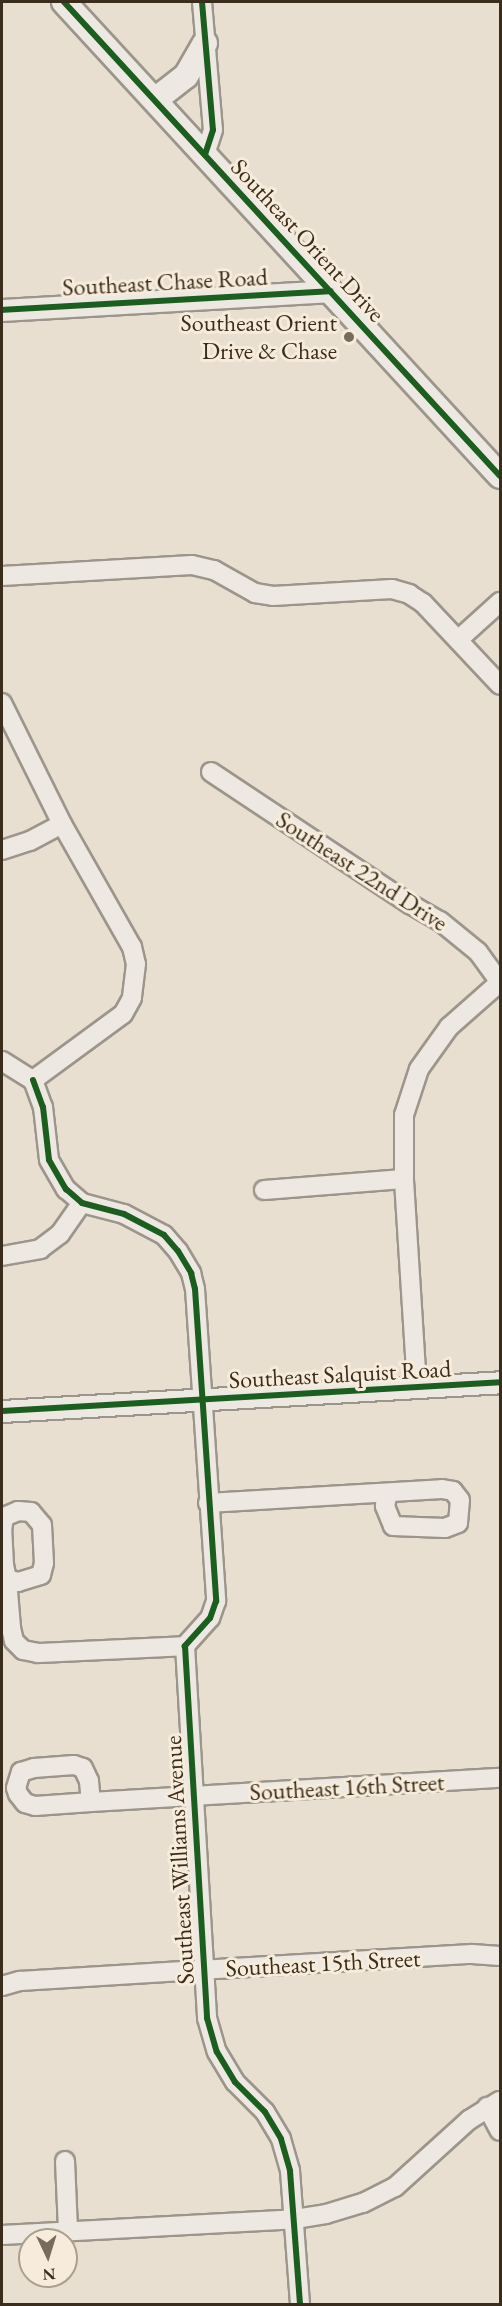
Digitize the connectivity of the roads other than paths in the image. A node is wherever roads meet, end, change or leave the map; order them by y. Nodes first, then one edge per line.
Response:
1 (64, 2) edge
2 (202, 2) edge
3 (205, 43) junction
4 (155, 100) junction
5 (205, 155) junction
6 (330, 291) junction
7 (2, 310) edge
8 (501, 476) edge
9 (2, 576) edge
10 (501, 602) edge
11 (458, 640) junction
12 (501, 686) edge
13 (2, 703) edge
14 (211, 772) dead end
15 (62, 824) junction
16 (2, 850) edge
17 (500, 982) edge
18 (2, 1061) edge
19 (33, 1080) junction
20 (404, 1179) junction
21 (264, 1191) dead end
22 (82, 1203) junction
23 (2, 1257) edge
24 (501, 1382) edge
25 (417, 1388) junction
26 (203, 1400) junction
27 (2, 1411) edge
28 (388, 1493) dead end
29 (208, 1503) junction
30 (8, 1579) dead end
31 (185, 1646) junction
32 (501, 1778) edge
33 (193, 1796) junction
34 (91, 1802) dead end
35 (501, 1956) edge
36 (203, 1970) junction
37 (2, 1986) edge
38 (494, 2104) edge
39 (501, 2131) edge
40 (65, 2161) dead end
41 (295, 2218) junction
42 (68, 2228) edge
43 (78, 2230) edge
44 (18, 2234) edge
45 (2, 2235) edge
46 (300, 2304) edge

1 - 4 main road, Southeast Orient Drive
2 - 3 street
3 - 4 main road
3 - 5 street
4 - 5 main road, Southeast Orient Drive
5 - 6 main road, Southeast Orient Drive
6 - 7 street, Southeast Chase Road
6 - 8 main road, Southeast Orient Drive
9 - 11 street
10 - 11 street
11 - 12 street
13 - 15 street
14 - 17 street, Southeast 22nd Drive
15 - 16 street
15 - 19 street
17 - 20 street
18 - 19 street
19 - 22 street
20 - 21 street
20 - 25 street
22 - 23 street
22 - 26 street
24 - 25 street, Southeast Salquist Road
25 - 26 street, Southeast Salquist Road
26 - 27 street, Southeast Salquist Road
26 - 29 street
28 - 29 street
29 - 31 street
30 - 31 street
31 - 33 street, Southeast Williams Avenue
32 - 33 street, Southeast 16th Street
33 - 34 street, Southeast 16th Street
33 - 36 street, Southeast Williams Avenue
35 - 36 street, Southeast 15th Street
36 - 37 street, Southeast 15th Street
36 - 41 street, Southeast Williams Avenue
38 - 39 street
38 - 41 street
40 - 42 street
41 - 43 street
41 - 46 street, Southeast Williams Avenue
44 - 45 street

